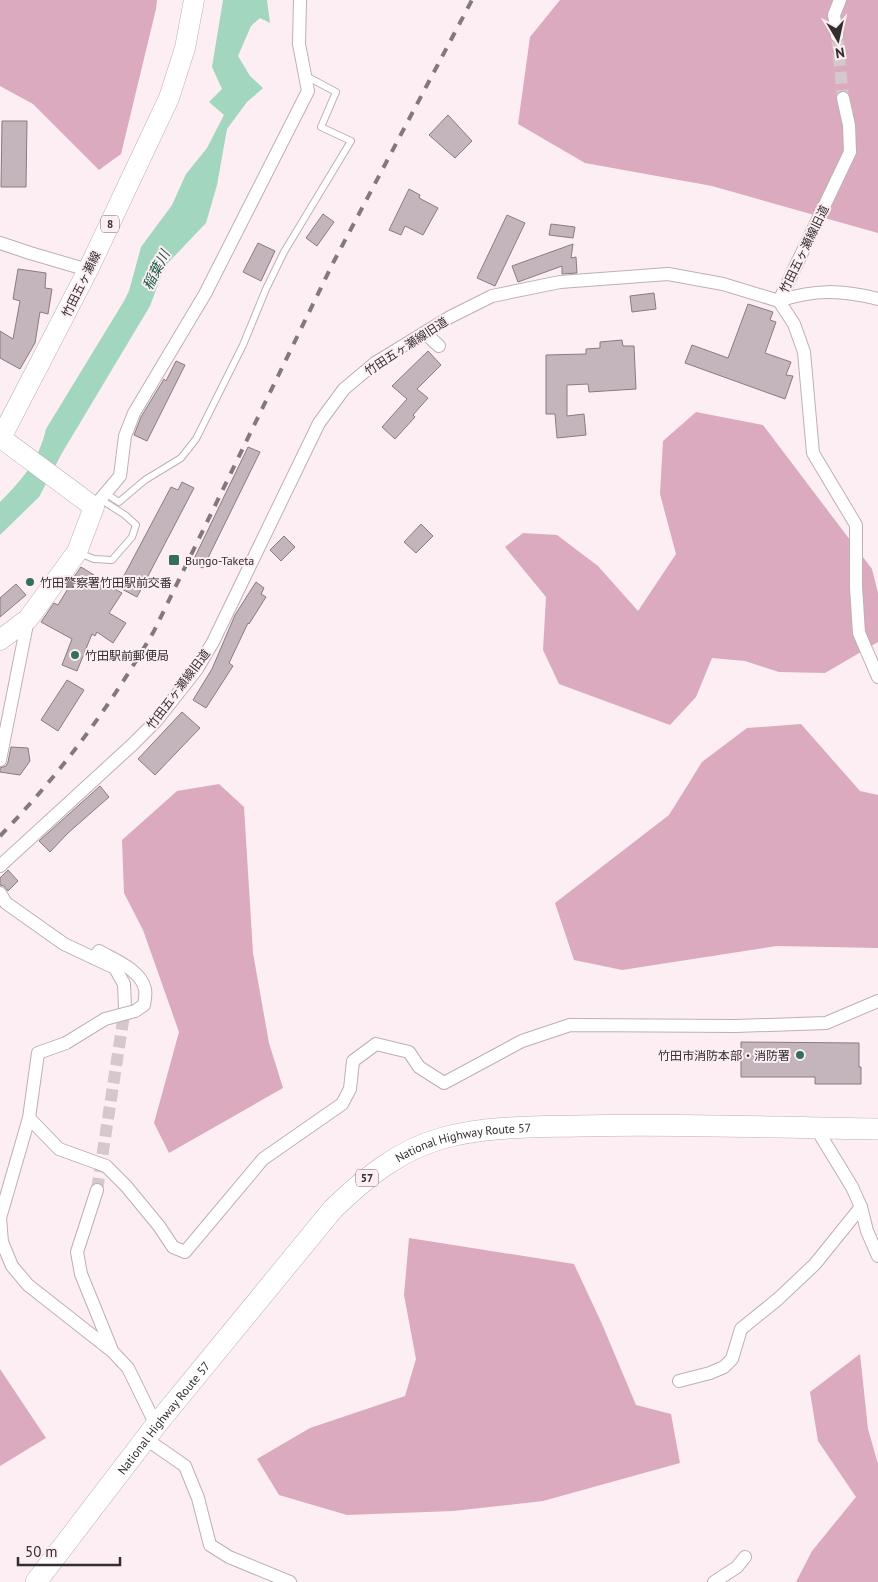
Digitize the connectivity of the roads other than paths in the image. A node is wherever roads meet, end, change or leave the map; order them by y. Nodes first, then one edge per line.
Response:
1 (194, 0) edge
2 (300, 0) edge
3 (840, 0) edge
4 (837, 36) tunnel mouth
5 (305, 76) junction
6 (843, 98) tunnel mouth
7 (0, 243) edge
8 (88, 270) junction
9 (878, 299) edge
10 (779, 301) junction
11 (425, 333) junction
12 (439, 346) dead end
13 (3, 441) edge
14 (100, 500) junction
15 (77, 552) junction
16 (28, 619) junction
17 (0, 640) edge
18 (878, 677) edge
19 (0, 760) edge
20 (0, 866) edge
21 (0, 893) edge
22 (94, 958) junction
23 (878, 1002) edge
24 (130, 1009) junction
25 (29, 1118) junction
26 (816, 1128) junction
27 (878, 1129) edge
28 (97, 1190) tunnel mouth
29 (861, 1207) junction
30 (1, 1210) edge
31 (878, 1256) edge
32 (112, 1351) junction
33 (679, 1381) dead end
34 (151, 1432) junction
35 (745, 1557) dead end
36 (36, 1582) edge
37 (290, 1582) edge
38 (714, 1582) edge

1 - 8 main road, 竹田五ヶ瀬線 / 8
2 - 5 street
3 - 4 street
5 - 14 street
5 - 14 lane
6 - 10 street, 竹田五ヶ瀬線旧道
7 - 8 street
8 - 13 main road, 竹田五ヶ瀬線 / 8
9 - 10 street
10 - 11 street, 竹田五ヶ瀬線旧道
10 - 18 street
11 - 12 street
11 - 20 street, 竹田五ヶ瀬線旧道
13 - 14 main road, 8
14 - 15 main road
14 - 15 lane
15 - 16 main road
16 - 17 main road
16 - 19 street
21 - 22 street
22 - 24 street
22 - 24 street
23 - 25 street
24 - 25 street, bridge
25 - 30 street
26 - 27 highway, National Highway Route 57 / 57
26 - 29 street
26 - 34 highway, National Highway Route 57 / 57
28 - 32 street
29 - 31 street
29 - 33 street
30 - 32 street
32 - 34 street
34 - 36 highway, National Highway Route 57 / 57
34 - 37 street
35 - 38 street

